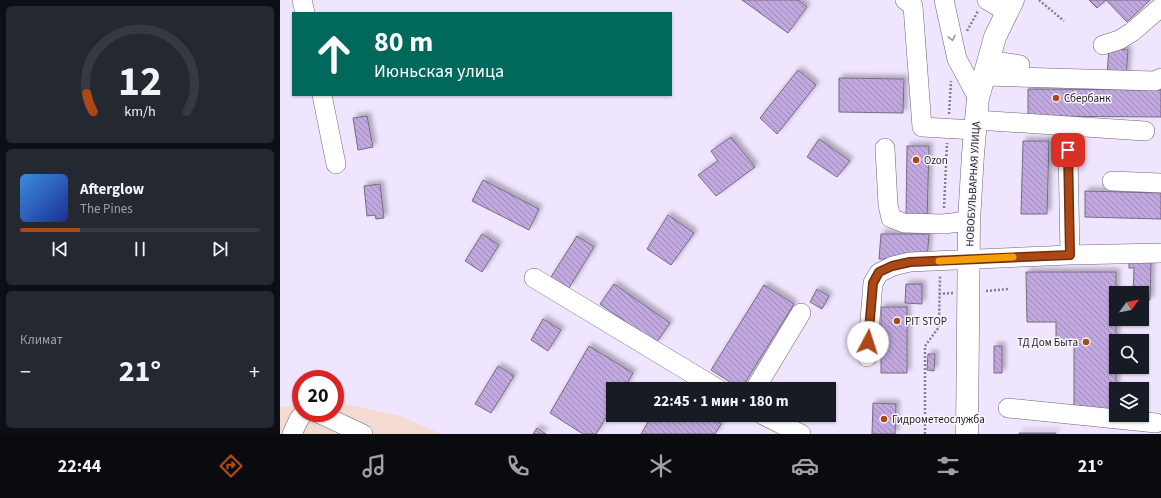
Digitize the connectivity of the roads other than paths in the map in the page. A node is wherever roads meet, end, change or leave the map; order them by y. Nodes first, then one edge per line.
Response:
1 (302, 0) edge
2 (905, 0) edge
3 (944, 0) edge
4 (987, 0) edge
5 (1010, 6) edge
6 (1161, 7) edge
7 (304, 12) edge
8 (1104, 45) dead end
9 (1020, 65) dead end
10 (986, 68) junction
11 (1161, 78) edge
12 (322, 96) edge
13 (978, 98) junction
14 (976, 125) junction
15 (1145, 131) dead end
16 (885, 148) dead end
17 (1068, 150) dead end
18 (336, 164) dead end
19 (1112, 181) dead end
20 (1161, 183) edge
21 (969, 221) junction
22 (1161, 253) edge
23 (1070, 255) junction
24 (969, 259) junction
25 (534, 278) dead end
26 (801, 313) dead end
27 (867, 357) dead end
28 (706, 382) edge
29 (759, 382) edge
30 (1008, 408) dead end
31 (297, 422) edge
32 (329, 422) edge
33 (777, 422) edge
34 (1156, 423) dead end
35 (338, 429) edge
36 (292, 434) edge
37 (363, 434) edge
38 (800, 434) edge
39 (967, 434) edge

1 - 7 street
2 - 14 street
3 -> 13 street
4 - 5 street
5 - 10 main road, НОВОБУЛЬВАРНАЯ УЛИЦА
6 - 8 street
9 - 10 street
10 - 11 street
10 - 13 main road, НОВОБУЛЬВАРНАЯ УЛИЦА
12 - 18 street
13 - 14 main road, НОВОБУЛЬВАРНАЯ УЛИЦА
14 - 15 street
14 - 21 main road, НОВОБУЛЬВАРНАЯ УЛИЦА
16 - 21 street
17 - 23 street
19 - 20 street
21 - 24 main road, НОВОБУЛЬВАРНАЯ УЛИЦА
22 - 23 street
23 - 24 street
24 - 27 street
24 - 39 main road, НОВОБУЛЬВАРНАЯ УЛИЦА
25 - 28 street
26 - 29 street
30 - 34 street
31 - 36 street
32 - 35 street
33 - 38 street
35 - 37 street

